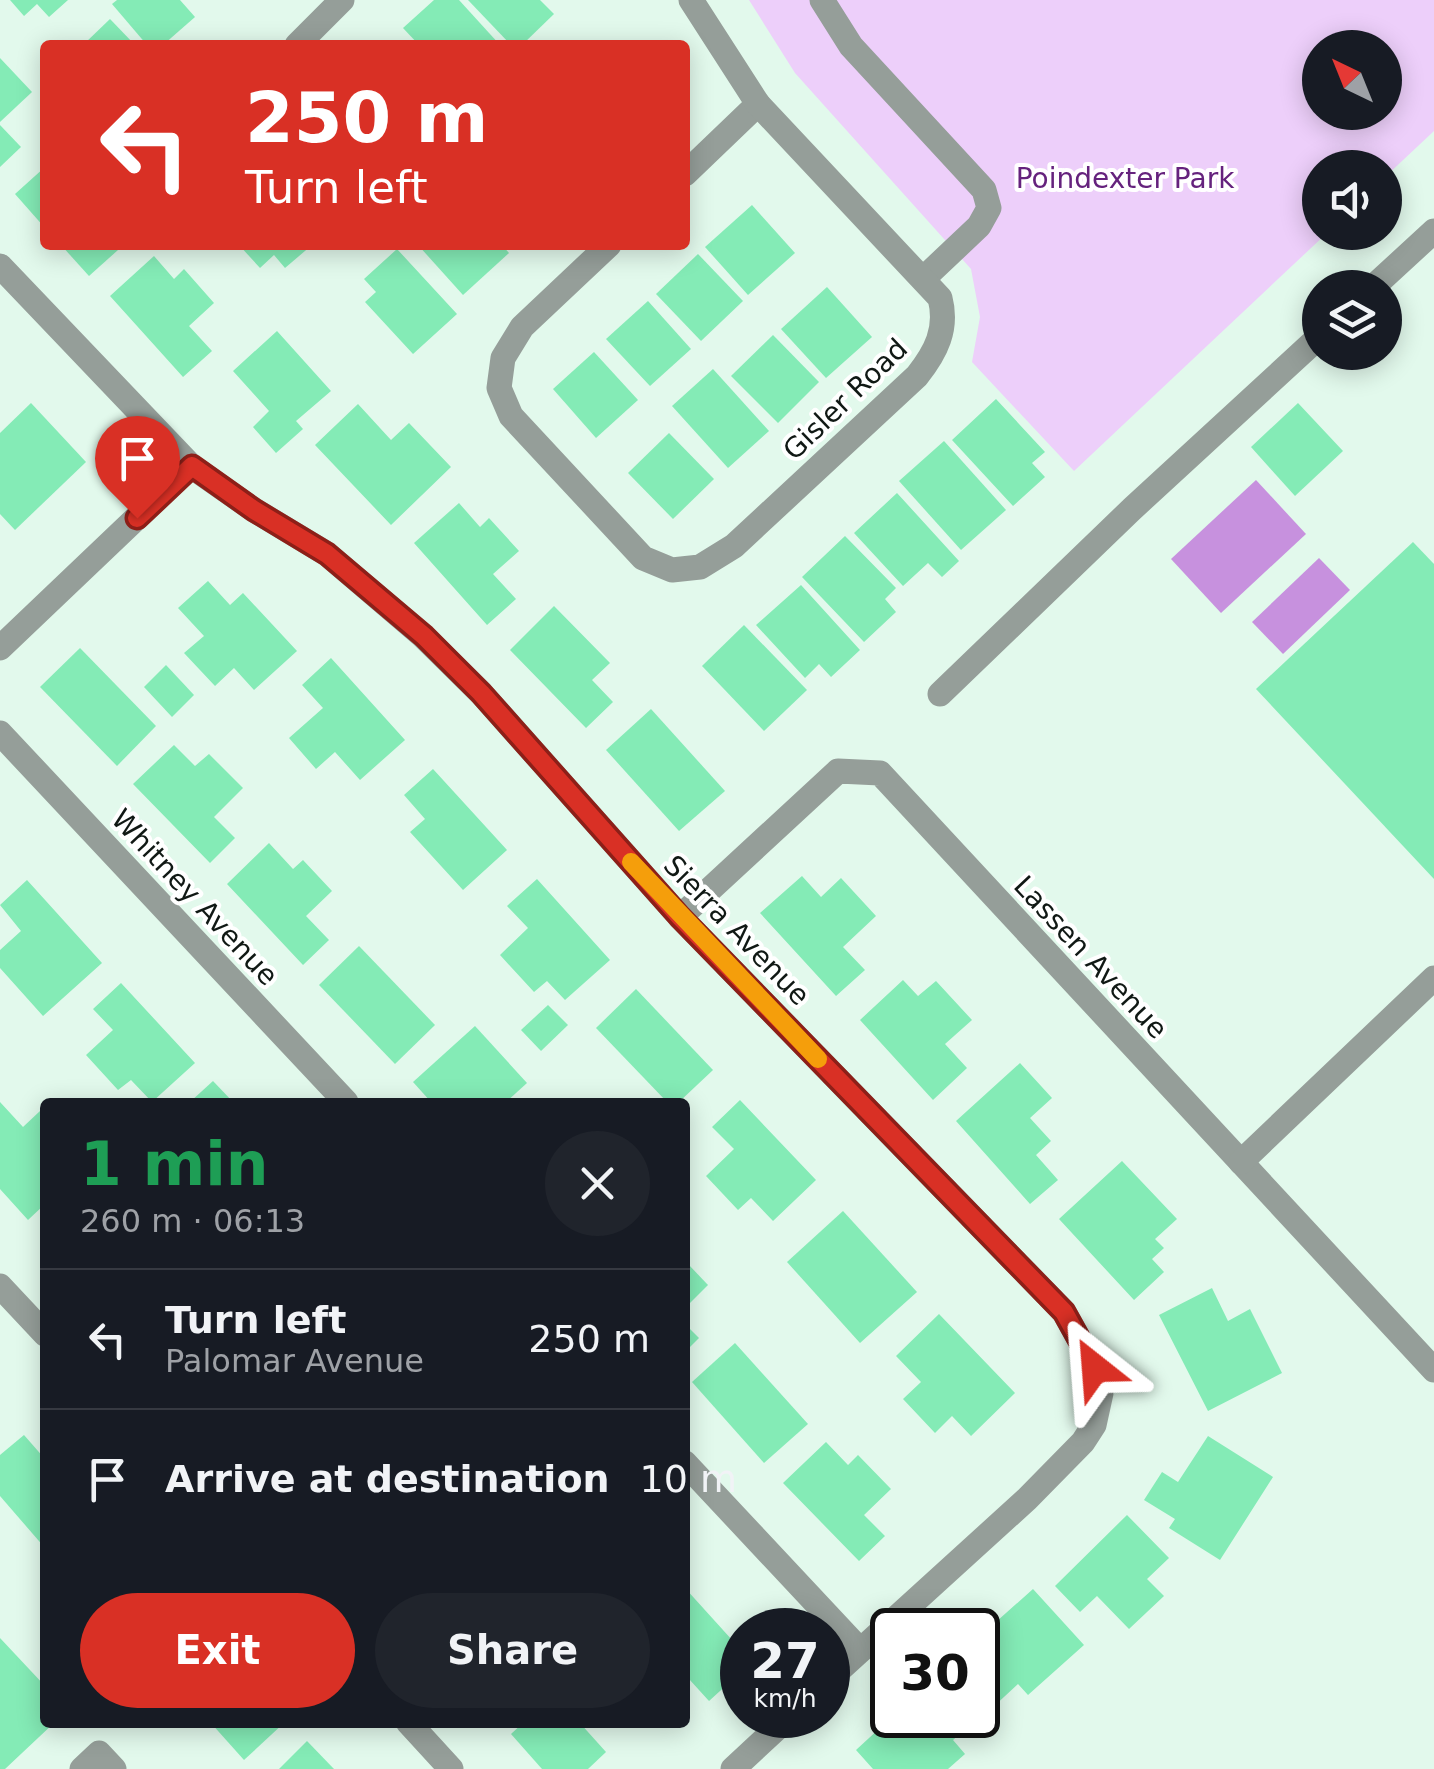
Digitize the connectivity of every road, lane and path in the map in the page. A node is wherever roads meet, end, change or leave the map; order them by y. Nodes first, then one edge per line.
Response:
1 (342, 0) edge
2 (691, 0) edge
3 (822, 0) edge
4 (302, 40) edge
5 (758, 104) junction
6 (690, 169) edge
7 (1434, 231) edge
8 (605, 250) edge
9 (0, 266) edge
10 (1392, 270) edge
11 (922, 278) junction
12 (1302, 353) edge
13 (192, 466) junction
14 (0, 648) edge
15 (940, 694) dead end
16 (0, 733) edge
17 (680, 917) junction
18 (1434, 978) edge
19 (342, 1098) edge
20 (1241, 1162) junction
21 (0, 1286) edge
22 (40, 1329) edge
23 (1434, 1370) edge
24 (690, 1469) edge
25 (860, 1650) junction
26 (850, 1659) edge
27 (413, 1728) edge
28 (766, 1738) edge
29 (82, 1769) edge
30 (114, 1769) edge
31 (451, 1769) edge
32 (733, 1769) edge

1 - 4 street
2 - 5 street, Gisler Road
3 - 11 street
5 - 6 street
5 - 11 street, Gisler Road
7 - 10 street
8 - 11 street, Gisler Road
9 - 13 street, Sierra Avenue
12 - 15 street
13 - 14 street
13 - 17 street, Sierra Avenue
16 - 19 street, Whitney Avenue
17 - 20 street, Lassen Avenue
17 - 25 street, Sierra Avenue
18 - 20 street
20 - 23 street, Lassen Avenue
21 - 22 street
24 - 25 street
25 - 26 street, Sierra Avenue
27 - 31 street
28 - 32 street
29 - 30 street

